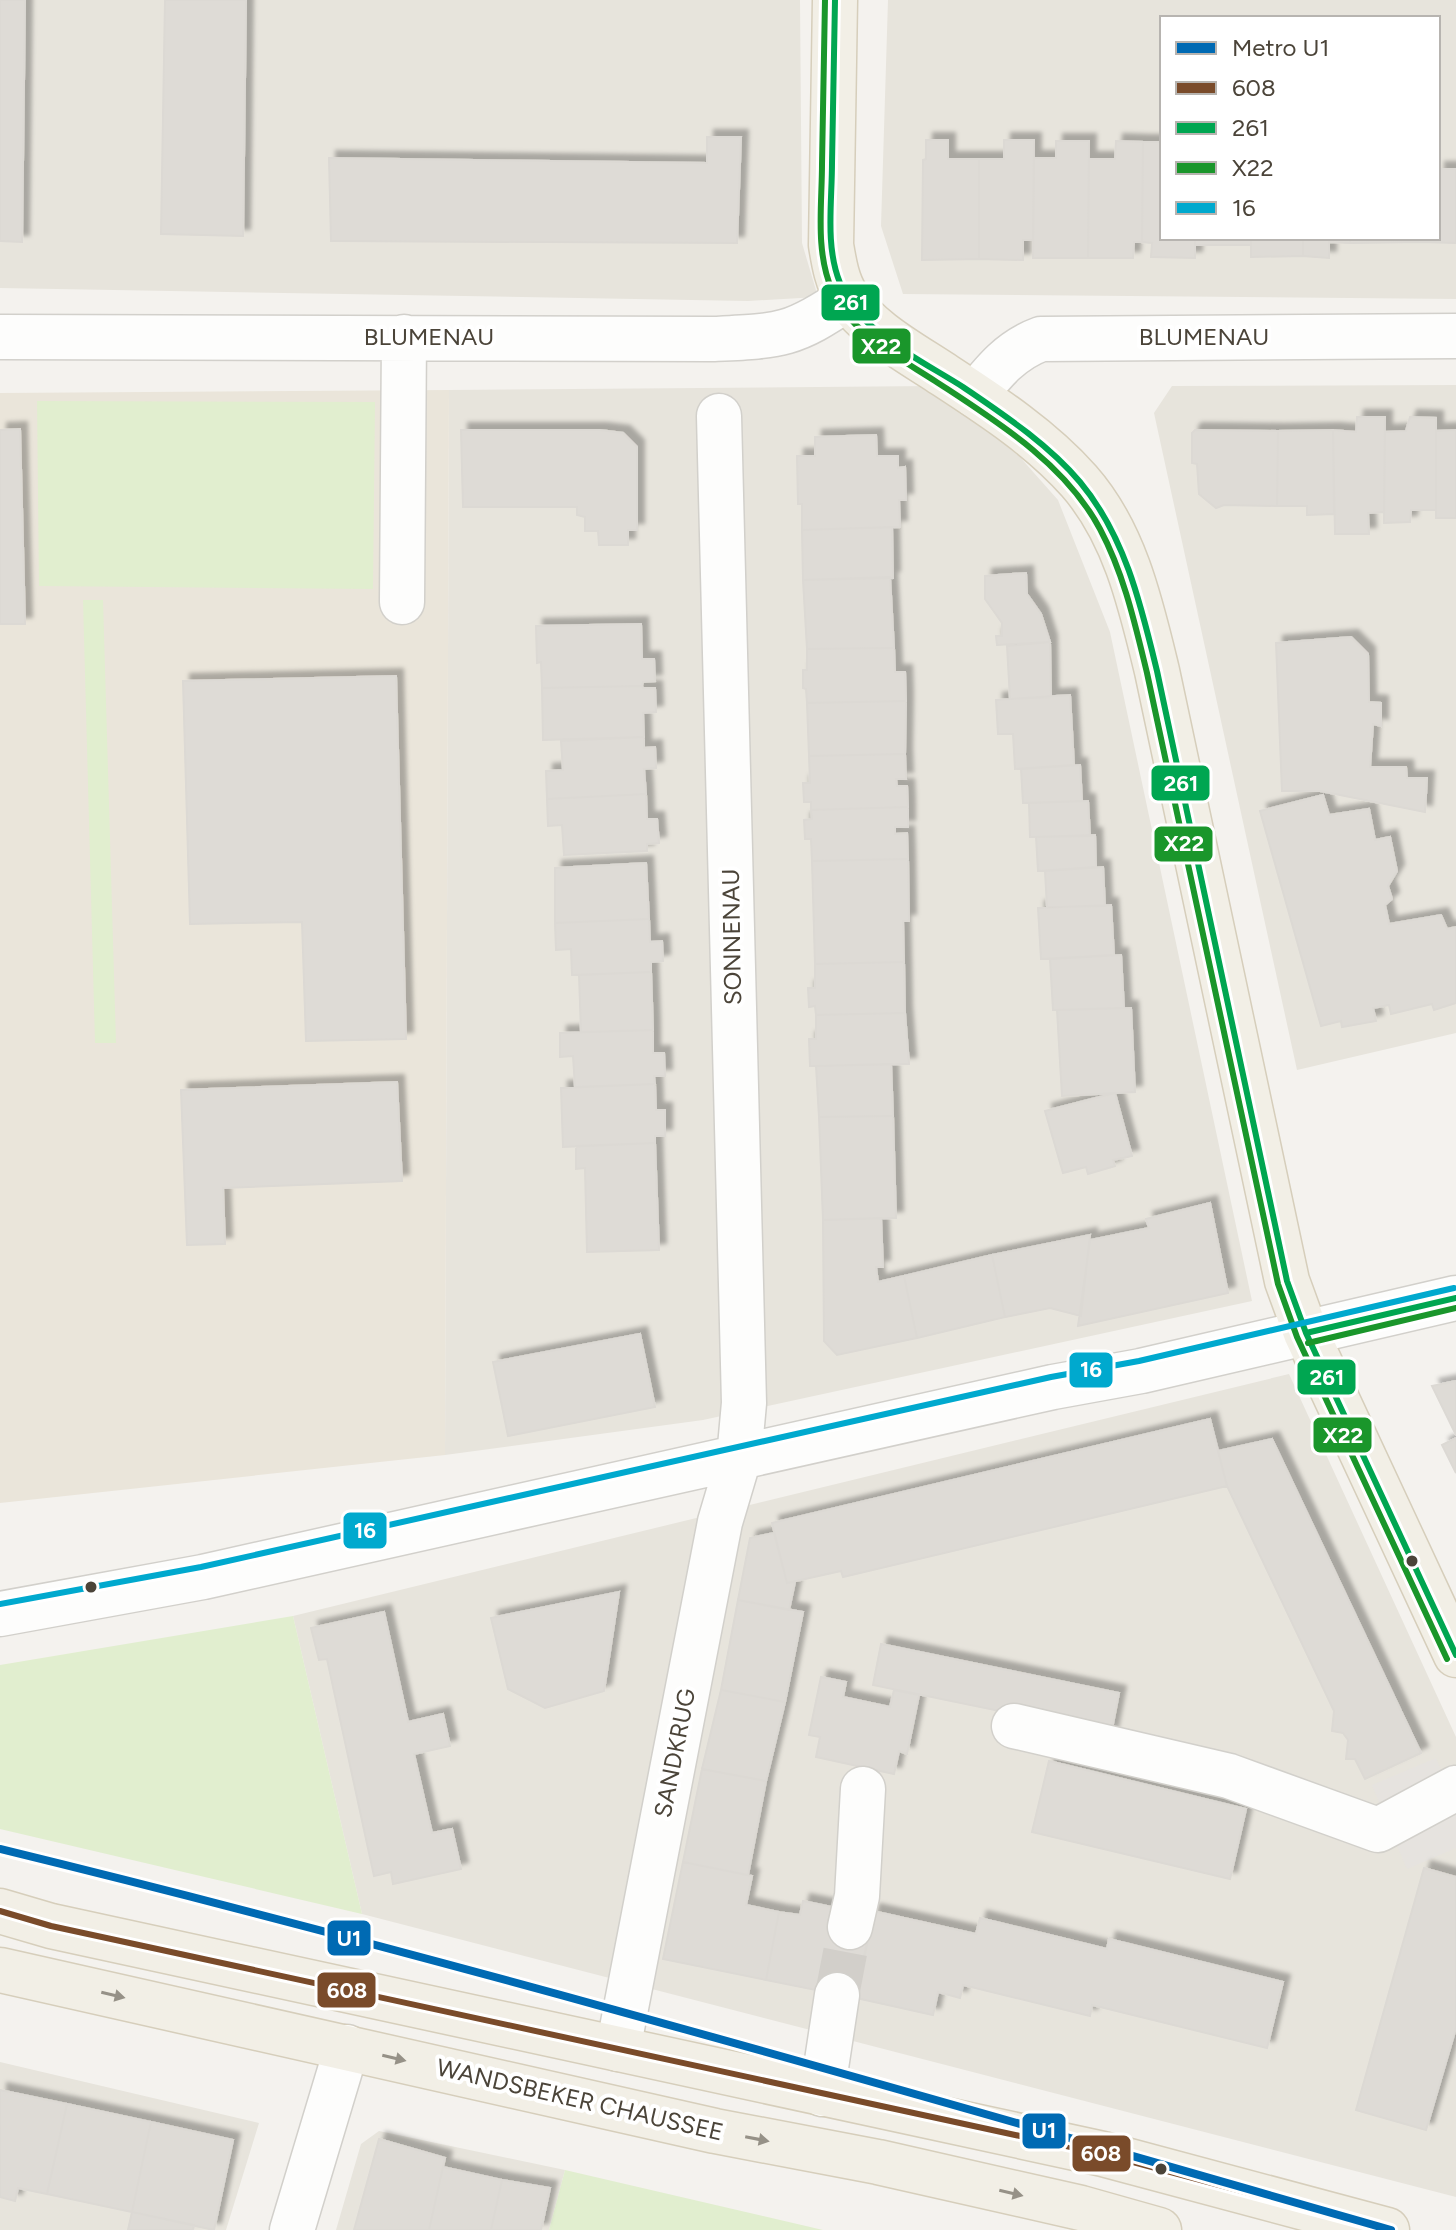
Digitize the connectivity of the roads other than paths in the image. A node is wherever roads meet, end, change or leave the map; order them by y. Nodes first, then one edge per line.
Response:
1 (835, 0) edge
2 (848, 298) junction
3 (1456, 336) edge
4 (0, 337) edge
5 (404, 337) junction
6 (975, 395) junction
7 (719, 416) dead end
8 (402, 602) dead end
9 (1456, 1298) edge
10 (1306, 1333) junction
11 (739, 1458) junction
12 (0, 1593) edge
13 (93, 1597) junction
14 (0, 1614) edge
15 (1456, 1655) edge
16 (1014, 1726) dead end
17 (1456, 1788) edge
18 (863, 1789) dead end
19 (0, 1911) edge
20 (850, 1927) tunnel mouth
21 (0, 1970) edge
22 (837, 1995) tunnel mouth
23 (347, 2047) junction
24 (618, 2049) junction
25 (822, 2094) junction
26 (292, 2230) edge
27 (1159, 2230) edge
28 (1387, 2230) edge

1 - 2 main road
2 - 5 street, BLUMENAU
2 - 6 main road
3 - 6 street, BLUMENAU
4 - 5 street, BLUMENAU
5 - 8 street
6 - 10 main road
7 - 11 street, SONNENAU
9 - 10 street
10 - 11 street
10 - 15 main road
11 - 13 street
11 - 24 street, SANDKRUG
12 - 13 street
13 - 14 street
16 - 17 street
18 - 20 street
19 - 24 main road
21 -> 23 main road, WANDSBEKER CHAUSSEE
22 - 25 street
23 - 26 street
23 -> 27 main road, WANDSBEKER CHAUSSEE
24 - 25 main road
25 - 28 main road

